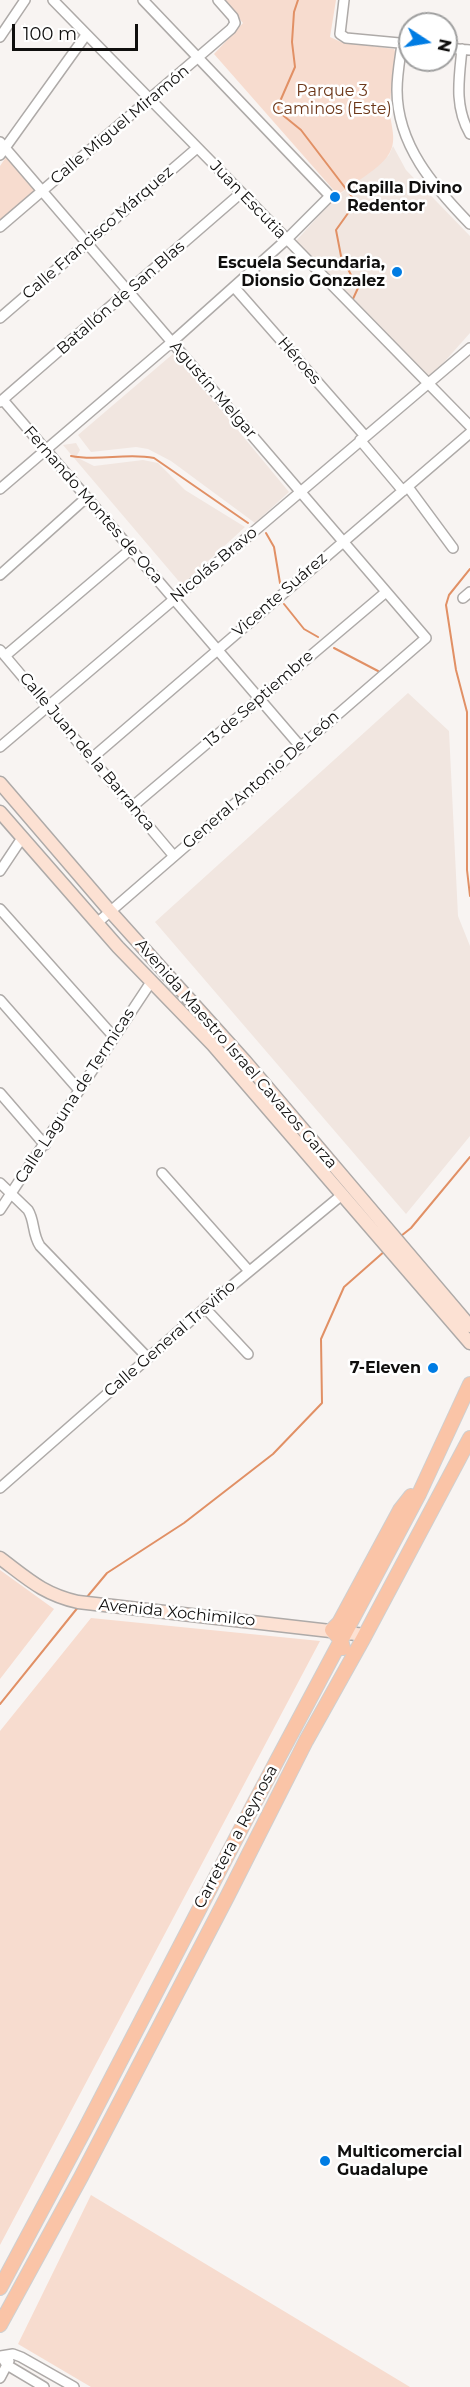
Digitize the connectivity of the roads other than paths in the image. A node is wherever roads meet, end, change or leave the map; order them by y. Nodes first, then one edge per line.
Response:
1 (25, 0) edge
2 (53, 0) edge
3 (143, 0) edge
4 (218, 0) edge
5 (344, 0) edge
6 (0, 18) edge
7 (8, 26) junction
8 (86, 35) junction
9 (0, 37) edge
10 (398, 43) edge
11 (466, 50) edge
12 (198, 59) junction
13 (401, 72) edge
14 (149, 99) junction
15 (470, 134) edge
16 (2, 148) edge
17 (197, 148) junction
18 (42, 191) junction
19 (241, 193) junction
20 (470, 224) edge
21 (0, 227) edge
22 (286, 240) junction
23 (86, 242) junction
24 (234, 287) junction
25 (129, 292) junction
26 (0, 318) edge
27 (172, 342) junction
28 (470, 348) edge
29 (428, 383) junction
30 (1, 401) edge
31 (470, 426) edge
32 (470, 433) edge
33 (362, 438) junction
34 (46, 450) junction
35 (0, 489) edge
36 (406, 489) junction
37 (300, 492) junction
38 (86, 498) junction
39 (342, 541) junction
40 (453, 548) dead end
41 (131, 549) junction
42 (0, 575) edge
43 (386, 592) junction
44 (174, 598) junction
45 (426, 638) joint
46 (217, 650) junction
47 (3, 653) edge
48 (260, 699) junction
49 (48, 706) junction
50 (300, 746) junction
51 (0, 747) edge
52 (92, 758) junction
53 (0, 783) edge
54 (133, 806) junction
55 (0, 812) edge
56 (22, 838) junction
57 (173, 855) junction
58 (0, 871) edge
59 (0, 909) edge
60 (109, 910) junction
61 (97, 923) junction
62 (151, 982) junction
63 (0, 1000) edge
64 (114, 1037) junction
65 (79, 1090) junction
66 (0, 1093) edge
67 (45, 1145) junction
68 (162, 1173) dead end
69 (0, 1183) edge
70 (10, 1194) junction
71 (343, 1194) junction
72 (0, 1210) edge
73 (383, 1233) junction
74 (405, 1258) junction
75 (249, 1270) junction
76 (205, 1308) junction
77 (470, 1326) edge
78 (470, 1343) edge
79 (248, 1354) dead end
80 (148, 1358) junction
81 (470, 1384) edge
82 (470, 1438) edge
83 (0, 1488) edge
84 (0, 1558) edge
85 (340, 1634) junction
86 (365, 1635) junction
87 (306, 1741) junction
88 (23, 2245) junction
89 (0, 2288) edge
90 (0, 2300) edge
91 (0, 2325) edge
92 (13, 2354) junction
93 (0, 2356) edge
94 (7, 2365) junction
95 (0, 2378) edge
96 (44, 2387) edge
97 (74, 2387) edge

1 - 7 street
2 - 8 street, Juan Escutia
3 - 12 street
4 - 12 street, Calle Miguel Miramón
5 - 10 street
6 - 7 street
7 - 9 street
8 - 14 street, Juan Escutia
8 - 16 street
11 - 15 street
12 - 14 street, Calle Miguel Miramón
12 - 22 street
13 - 20 street
14 - 17 street, Juan Escutia
14 - 18 street, Calle Miguel Miramón
16 - 18 street, Agustín Melgar
17 - 19 street, Juan Escutia
17 - 23 street, Calle Francisco Márquez
18 - 21 street, Calle Miguel Miramón
18 - 23 street, Agustín Melgar
19 - 22 street, Juan Escutia
19 - 25 street, Batallón de San Blas
22 - 24 street
22 - 29 street, Juan Escutia
23 - 25 street, Agustín Melgar
23 - 26 street, Calle Francisco Márquez
24 - 27 street
24 - 33 street, Héroes
25 - 27 street, Agustín Melgar
25 - 30 street, Batallón de San Blas
27 - 34 street
27 - 37 street, Agustín Melgar
28 - 29 street, Nicolás Bravo
29 - 31 street, Juan Escutia
29 - 33 street, Nicolás Bravo
30 - 34 street, Fernando Montes de Oca
32 - 36 street, Vicente Suárez
33 - 36 street, Héroes
33 - 37 street, Nicolás Bravo
34 - 35 street
34 - 38 street, Fernando Montes de Oca
36 - 39 street, Vicente Suárez
36 - 40 street, Héroes
37 - 39 street, Agustín Melgar
37 - 44 street, Nicolás Bravo
38 - 41 street, Fernando Montes de Oca
38 - 42 street
39 - 43 street, Agustín Melgar
39 - 46 street, Vicente Suárez
41 - 44 street, Fernando Montes de Oca
41 - 47 street
43 - 45 street, Agustín Melgar
43 - 48 street, 13 de Septiembre
44 - 46 street, Fernando Montes de Oca
44 - 49 street, Nicolás Bravo
45 - 50 street, General Antonio De León
46 - 48 street, Fernando Montes de Oca
46 - 52 street, Vicente Suárez
47 - 49 street, Calle Juan de la Barranca
48 - 50 street, Fernando Montes de Oca
48 - 54 street, 13 de Septiembre
49 - 51 street, Nicolás Bravo
49 - 52 street, Calle Juan de la Barranca
50 - 57 street, General Antonio De León
52 - 54 street, Calle Juan de la Barranca
53 - 60 main road, Avenida Maestro Israel Cavazos Garza
54 - 57 street, Calle Juan de la Barranca
55 - 56 main road, Avenida Maestro Israel Cavazos Garza
56 - 58 street
56 - 61 main road, Avenida Maestro Israel Cavazos Garza
57 - 60 street, General Antonio De León
59 - 64 street
60 - 61 street, General Antonio De León
60 - 73 main road, Avenida Maestro Israel Cavazos Garza
61 - 62 main road, Avenida Maestro Israel Cavazos Garza
62 - 64 street, Calle Laguna de Termicas
62 - 71 main road, Avenida Maestro Israel Cavazos Garza
63 - 65 street
64 - 65 street, Calle Laguna de Termicas
65 - 67 street, Calle Laguna de Termicas
66 - 67 street
67 - 70 street, Calle Laguna de Termicas
68 - 75 street
69 - 70 street
70 - 72 street, Calle Laguna de Termicas
70 - 80 street
71 - 73 main road, Avenida Maestro Israel Cavazos Garza
71 - 75 street, Calle General Treviño
73 - 74 main road, Avenida Maestro Israel Cavazos Garza
74 - 77 main road, Avenida Maestro Israel Cavazos Garza
74 - 78 main road, Avenida Maestro Israel Cavazos Garza
75 - 76 street, Calle General Treviño
76 - 79 street
76 - 80 street, Calle General Treviño
80 - 83 street, Calle General Treviño
81 - 85 main road
82 - 86 main road, Carretera a Reynosa
84 - 85 main road, Avenida Xochimilco
85 - 86 main road, Avenida Xochimilco
85 - 87 main road
85 - 88 main road, Carretera a Reynosa
86 - 87 main road, Carretera a Reynosa
87 - 91 main road, Carretera a Reynosa
88 - 89 main road, Carretera a Reynosa
88 - 90 main road
92 - 93 street
92 - 94 street
92 - 97 street
93 - 94 street
94 - 95 street
94 - 96 street

